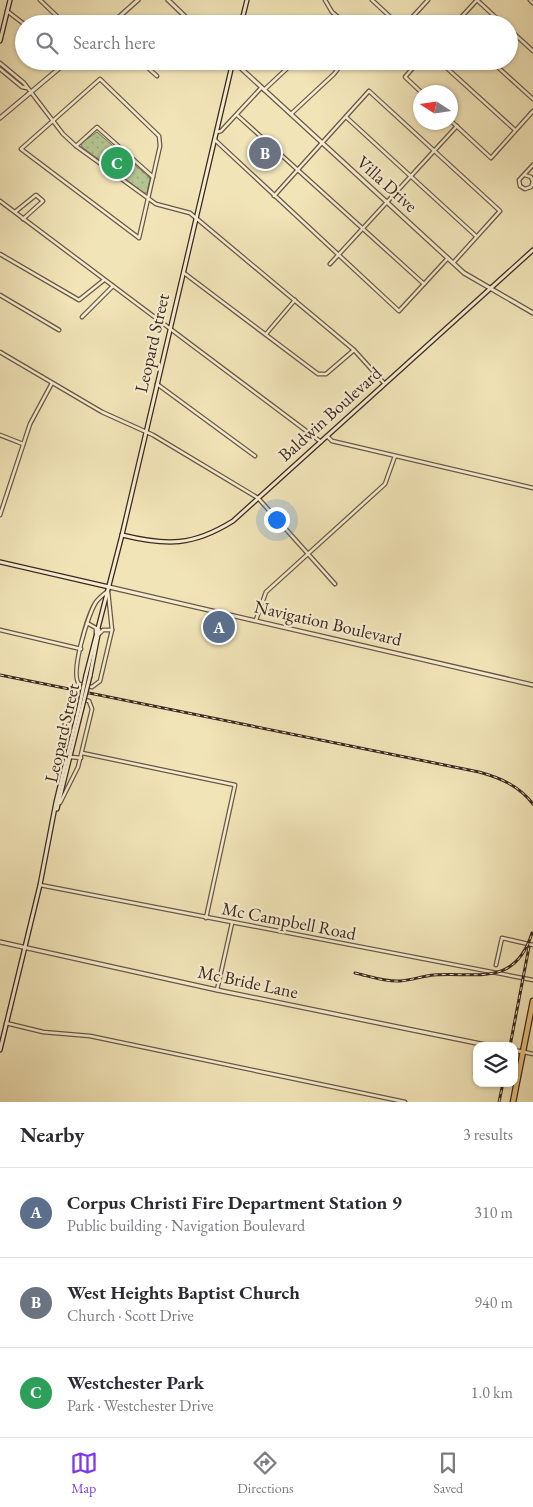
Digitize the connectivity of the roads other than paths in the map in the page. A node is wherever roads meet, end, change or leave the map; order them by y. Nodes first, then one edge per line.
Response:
1 (10, 0) edge
2 (40, 0) edge
3 (138, 0) edge
4 (168, 0) edge
5 (247, 0) edge
6 (324, 0) edge
7 (372, 0) edge
8 (477, 0) edge
9 (530, 0) edge
10 (426, 1) edge
11 (533, 3) edge
12 (8, 11) junction
13 (56, 15) edge
14 (121, 15) edge
15 (184, 15) edge
16 (243, 15) edge
17 (336, 15) edge
18 (388, 15) edge
19 (414, 15) edge
20 (463, 15) edge
21 (493, 15) edge
22 (15, 17) edge
23 (518, 37) edge
24 (0, 41) edge
25 (533, 51) edge
26 (0, 63) edge
27 (0, 69) edge
28 (57, 70) edge
29 (150, 70) edge
30 (231, 70) edge
31 (242, 70) edge
32 (284, 70) edge
33 (337, 70) edge
34 (411, 70) edge
35 (449, 70) edge
36 (501, 70) edge
37 (157, 76) dead end
38 (413, 85) edge
39 (27, 88) junction
40 (262, 89) junction
41 (31, 92) junction
42 (533, 99) edge
43 (533, 111) edge
44 (237, 114) junction
45 (290, 114) junction
46 (346, 117) junction
47 (0, 118) edge
48 (52, 121) junction
49 (458, 127) edge
50 (453, 130) edge
51 (515, 130) junction
52 (216, 132) junction
53 (214, 140) junction
54 (322, 143) junction
55 (76, 146) junction
56 (434, 151) junction
57 (533, 165) edge
58 (298, 170) junction
59 (526, 175) junction
60 (412, 176) junction
61 (153, 177) junction
62 (274, 196) junction
63 (148, 199) junction
64 (0, 201) edge
65 (387, 202) junction
66 (15, 212) junction
67 (195, 218) junction
68 (23, 219) junction
69 (363, 228) junction
70 (476, 236) junction
71 (533, 250) edge
72 (0, 254) edge
73 (339, 255) junction
74 (448, 258) junction
75 (452, 262) junction
76 (330, 264) dead end
77 (182, 272) junction
78 (104, 280) junction
79 (424, 284) junction
80 (113, 286) junction
81 (491, 288) junction
82 (0, 295) edge
83 (295, 300) junction
84 (533, 313) edge
85 (82, 317) dead end
86 (170, 328) junction
87 (59, 330) dead end
88 (266, 334) junction
89 (354, 350) junction
90 (0, 352) edge
91 (52, 383) junction
92 (384, 383) junction
93 (157, 384) junction
94 (146, 432) junction
95 (0, 435) edge
96 (327, 436) junction
97 (321, 442) junction
98 (23, 444) junction
99 (254, 456) dead end
100 (395, 456) junction
101 (533, 488) edge
102 (258, 498) junction
103 (0, 515) edge
104 (122, 535) junction
105 (308, 554) junction
106 (0, 562) edge
107 (335, 584) dead end
108 (108, 589) junction
109 (256, 620) junction
110 (86, 623) junction
111 (0, 630) edge
112 (112, 630) junction
113 (98, 632) junction
114 (81, 649) junction
115 (533, 685) edge
116 (82, 753) junction
117 (69, 756) junction
118 (81, 758) junction
119 (60, 803) junction
120 (56, 812) junction
121 (40, 885) junction
122 (206, 918) junction
123 (232, 923) junction
124 (0, 942) edge
125 (533, 945) edge
126 (25, 948) junction
127 (496, 965) dead end
128 (533, 980) edge
129 (217, 990) junction
130 (533, 1002) edge
131 (6, 1023) junction
132 (473, 1042) edge
133 (0, 1050) edge
134 (518, 1051) edge
135 (522, 1052) junction
136 (533, 1054) edge
137 (405, 1102) edge
138 (513, 1102) edge

1 - 12 main road
2 - 13 street
3 - 14 main road
4 - 15 main road
5 - 16 main road
6 - 17 street
7 - 18 street
8 - 20 street
8 - 21 street
9 - 11 street
10 - 19 street
12 - 22 street
12 - 24 main road
23 - 25 street
26 - 39 street
27 - 39 street
28 - 41 main road
29 - 37 street
30 - 52 main road, Leopard Street
31 - 40 main road, Villa Drive
32 - 40 street
33 - 45 street
34 - 38 street
35 - 51 street
36 - 42 street
39 - 41 street
40 - 44 street
40 - 45 main road, Villa Drive
41 - 47 main road
41 - 48 street
43 - 51 street
44 - 52 street
44 - 58 street
45 - 54 main road, Villa Drive
46 - 54 street
46 - 56 street
46 - 60 street
48 - 55 street
48 - 61 street
48 - 63 street
49 - 51 street
50 - 56 street
52 - 53 main road, Leopard Street
53 - 62 street
53 - 67 main road, Leopard Street
54 - 58 street
54 - 65 main road, Villa Drive
55 - 61 street
55 - 63 street
56 - 60 street
56 - 70 street
57 - 59 street
58 - 62 street
58 - 69 street
59 - 59 street
60 - 65 street
60 - 70 street
61 - 63 street
62 - 73 street
63 - 67 street
64 - 66 street
65 - 69 street
65 - 74 main road, Villa Drive
66 - 68 street
66 - 68 street
67 - 77 main road, Leopard Street
67 - 83 street
68 - 78 street
69 - 73 street
69 - 79 street
70 - 75 street
71 - 81 main road, Baldwin Boulevard
72 - 78 street
73 - 76 street
73 - 79 street
74 - 75 main road, Villa Drive
74 - 79 street
75 - 81 main road, Villa Drive
77 - 86 main road, Leopard Street
77 - 88 street
78 - 80 street
80 - 85 street
80 - 86 street
81 - 84 main road, Villa Drive
81 - 92 main road, Baldwin Boulevard
82 - 87 street
83 - 88 street
83 - 89 street
86 - 93 main road, Leopard Street
86 - 97 street
88 - 89 street
89 - 92 street
90 - 91 street
91 - 94 street
91 - 98 street
92 - 96 main road, Baldwin Boulevard
93 - 94 main road, Leopard Street
93 - 99 street
94 - 102 street
94 - 104 main road, Leopard Street
95 - 98 street
96 - 97 main road, Baldwin Boulevard
96 - 100 street
97 - 102 main road, Baldwin Boulevard
98 - 103 street
100 - 101 street
100 - 105 street
102 - 104 main road, Baldwin Boulevard
102 - 105 street
104 - 108 main road, Leopard Street
105 - 107 street
105 - 109 street
106 - 108 main road, Navigation Boulevard
108 - 109 main road, Navigation Boulevard
108 - 110 street
108 - 112 street
108 - 113 main road, Leopard Street
109 - 115 main road, Navigation Boulevard
110 - 113 street
110 - 114 street
111 - 114 street
112 - 113 street
112 - 114 street
113 - 117 main road, Leopard Street, bridge
116 - 117 street
116 - 118 street
116 - 122 street
117 - 118 street
117 - 119 main road, Leopard Street
117 - 120 main road, Leopard Street
118 - 119 street
119 - 120 main road, Leopard Street
120 - 121 main road, Leopard Street
121 - 122 street, Mc Campbell Road
121 - 126 main road, Leopard Street
122 - 123 street, Mc Campbell Road
123 - 128 street, Mc Campbell Road
123 - 129 street
124 - 126 main road, Mc Bride Lane
125 - 127 street
126 - 129 main road, Mc Bride Lane
126 - 131 main road, Leopard Street
129 - 132 main road, Mc Bride Lane
130 - 135 main road
131 - 133 main road, Leopard Street
131 - 137 street
134 - 135 main road
135 - 136 street
135 - 138 main road

